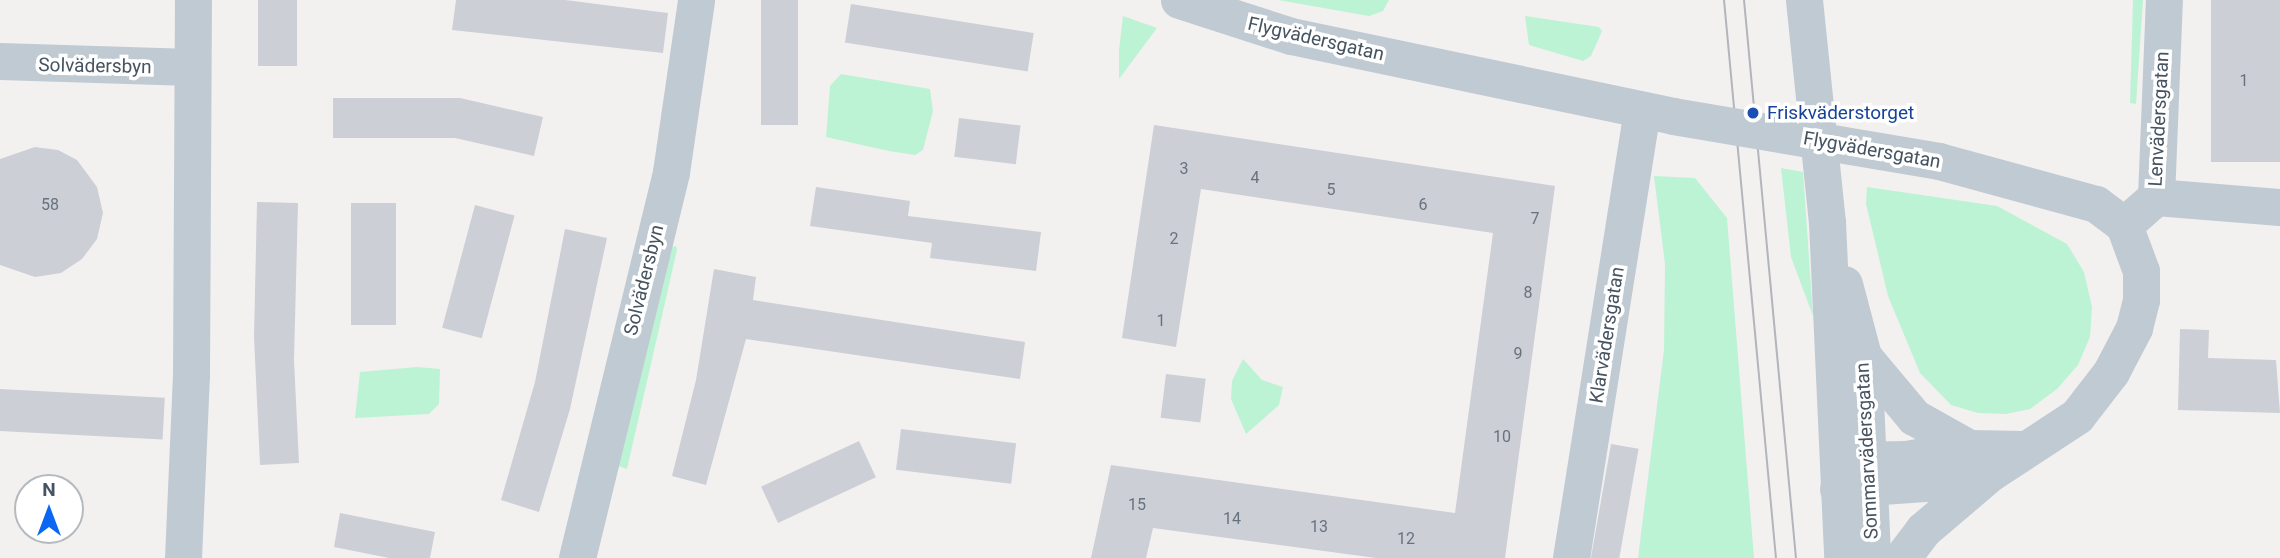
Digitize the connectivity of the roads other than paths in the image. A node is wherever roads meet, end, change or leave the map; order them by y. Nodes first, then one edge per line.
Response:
1 (193, 0) edge
2 (696, 0) edge
3 (1179, 0) edge
4 (1804, 0) edge
5 (2164, 0) edge
6 (0, 61) edge
7 (191, 68) junction
8 (1657, 114) junction
9 (2155, 197) junction
10 (2280, 207) edge
11 (1827, 222) junction
12 (2124, 225) junction
13 (1863, 356) junction
14 (1980, 460) junction
15 (1853, 474) junction
16 (183, 558) edge
17 (578, 558) edge
18 (1571, 558) edge
19 (1842, 558) edge
20 (1872, 558) edge
21 (1902, 558) edge

1 - 7 street
2 - 17 street, Solvädersbyn
3 - 8 street, Flygvädersgatan
4 - 11 street, Sommarvädersgatan
5 - 9 street, Lenvädersgatan
6 - 7 street, Solvädersbyn
7 - 16 street
8 - 12 street, Flygvädersgatan, bridge
8 - 18 street, Klarvädersgatan
9 - 10 street
9 - 12 street, Lenvädersgatan
11 - 13 street, Sommarvädersgatan
11 - 15 street, Sommarvädersgatan
12 - 14 street
13 - 14 street
13 - 15 street, Sommarvädersgatan
14 - 15 street
14 - 21 street
15 - 19 street, Sommarvädersgatan
15 - 20 street, Sommarvädersgatan

